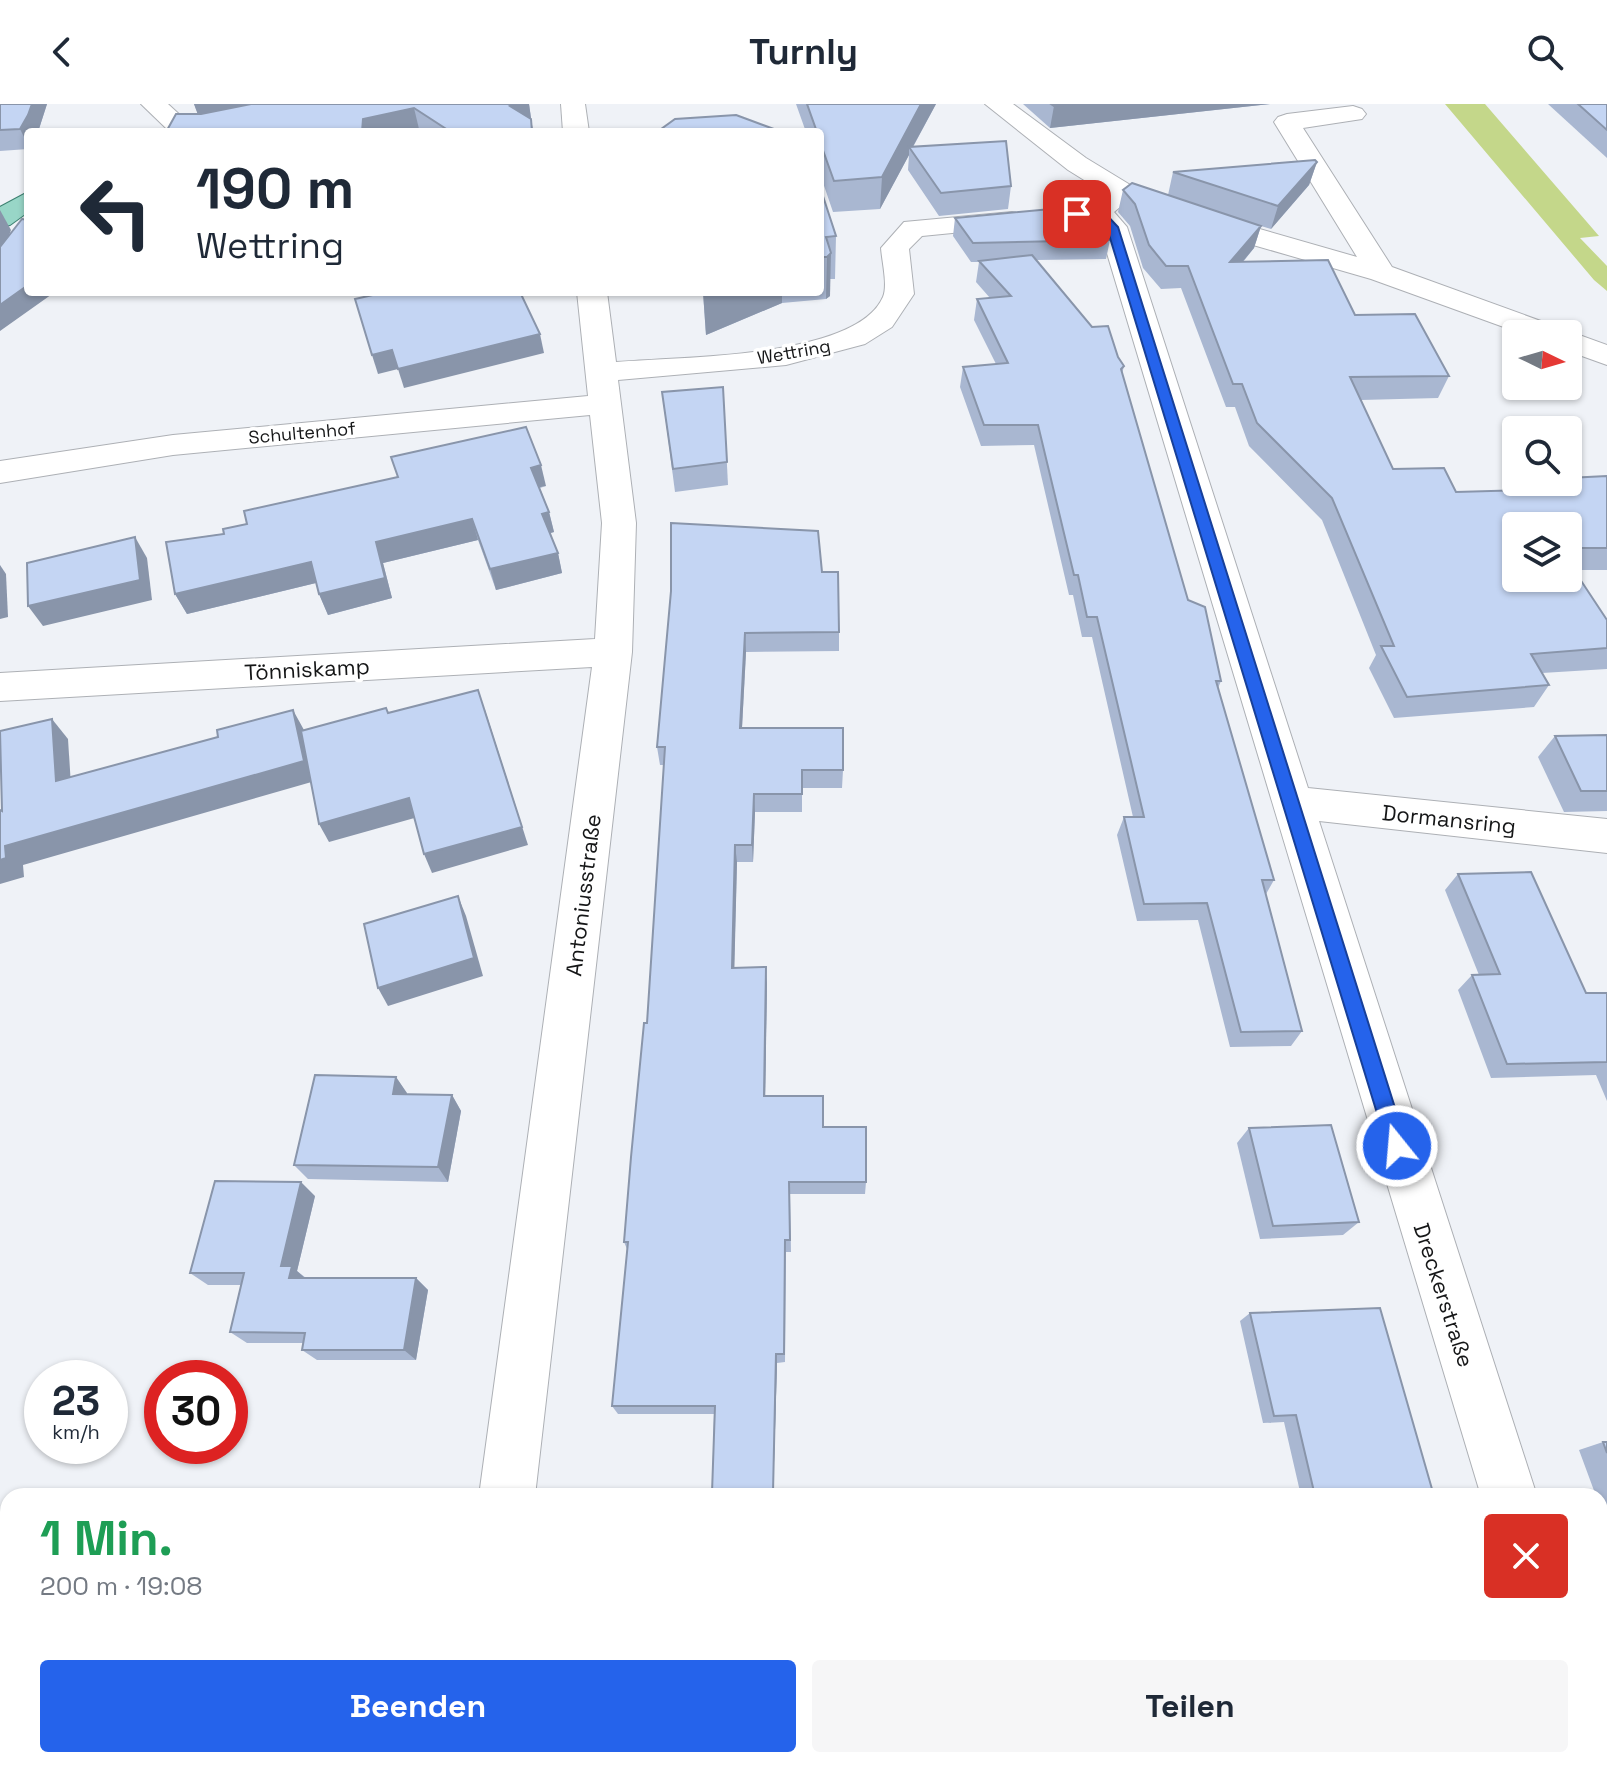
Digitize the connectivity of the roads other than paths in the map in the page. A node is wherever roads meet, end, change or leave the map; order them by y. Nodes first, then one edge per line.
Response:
1 (153, 104) edge
2 (573, 104) edge
3 (997, 104) edge
4 (1353, 114) dead end
5 (209, 123) edge
6 (173, 128) edge
7 (185, 128) edge
8 (576, 128) edge
9 (24, 203) edge
10 (1099, 206) junction
11 (1047, 217) edge
12 (0, 219) edge
13 (1381, 273) junction
14 (592, 296) edge
15 (1512, 320) edge
16 (1582, 346) edge
17 (1607, 356) edge
18 (603, 388) junction
19 (0, 472) edge
20 (613, 652) junction
21 (0, 687) edge
22 (1290, 802) junction
23 (1607, 836) edge
24 (508, 1488) edge
25 (1506, 1488) edge

1 - 6 street
2 - 8 street
3 - 10 street
4 - 13 street
5 - 7 main road
9 - 12 main road
10 - 13 street
10 - 22 street, Dreckerstraße
11 - 18 street, Wettring
13 - 15 street
14 - 18 street, Antoniusstraße
16 - 17 street
18 - 19 street, Schultenhof
18 - 20 street, Antoniusstraße
20 - 21 street, Tönniskamp
20 - 24 street, Antoniusstraße
22 - 23 street, Dormansring
22 - 25 street, Dreckerstraße

